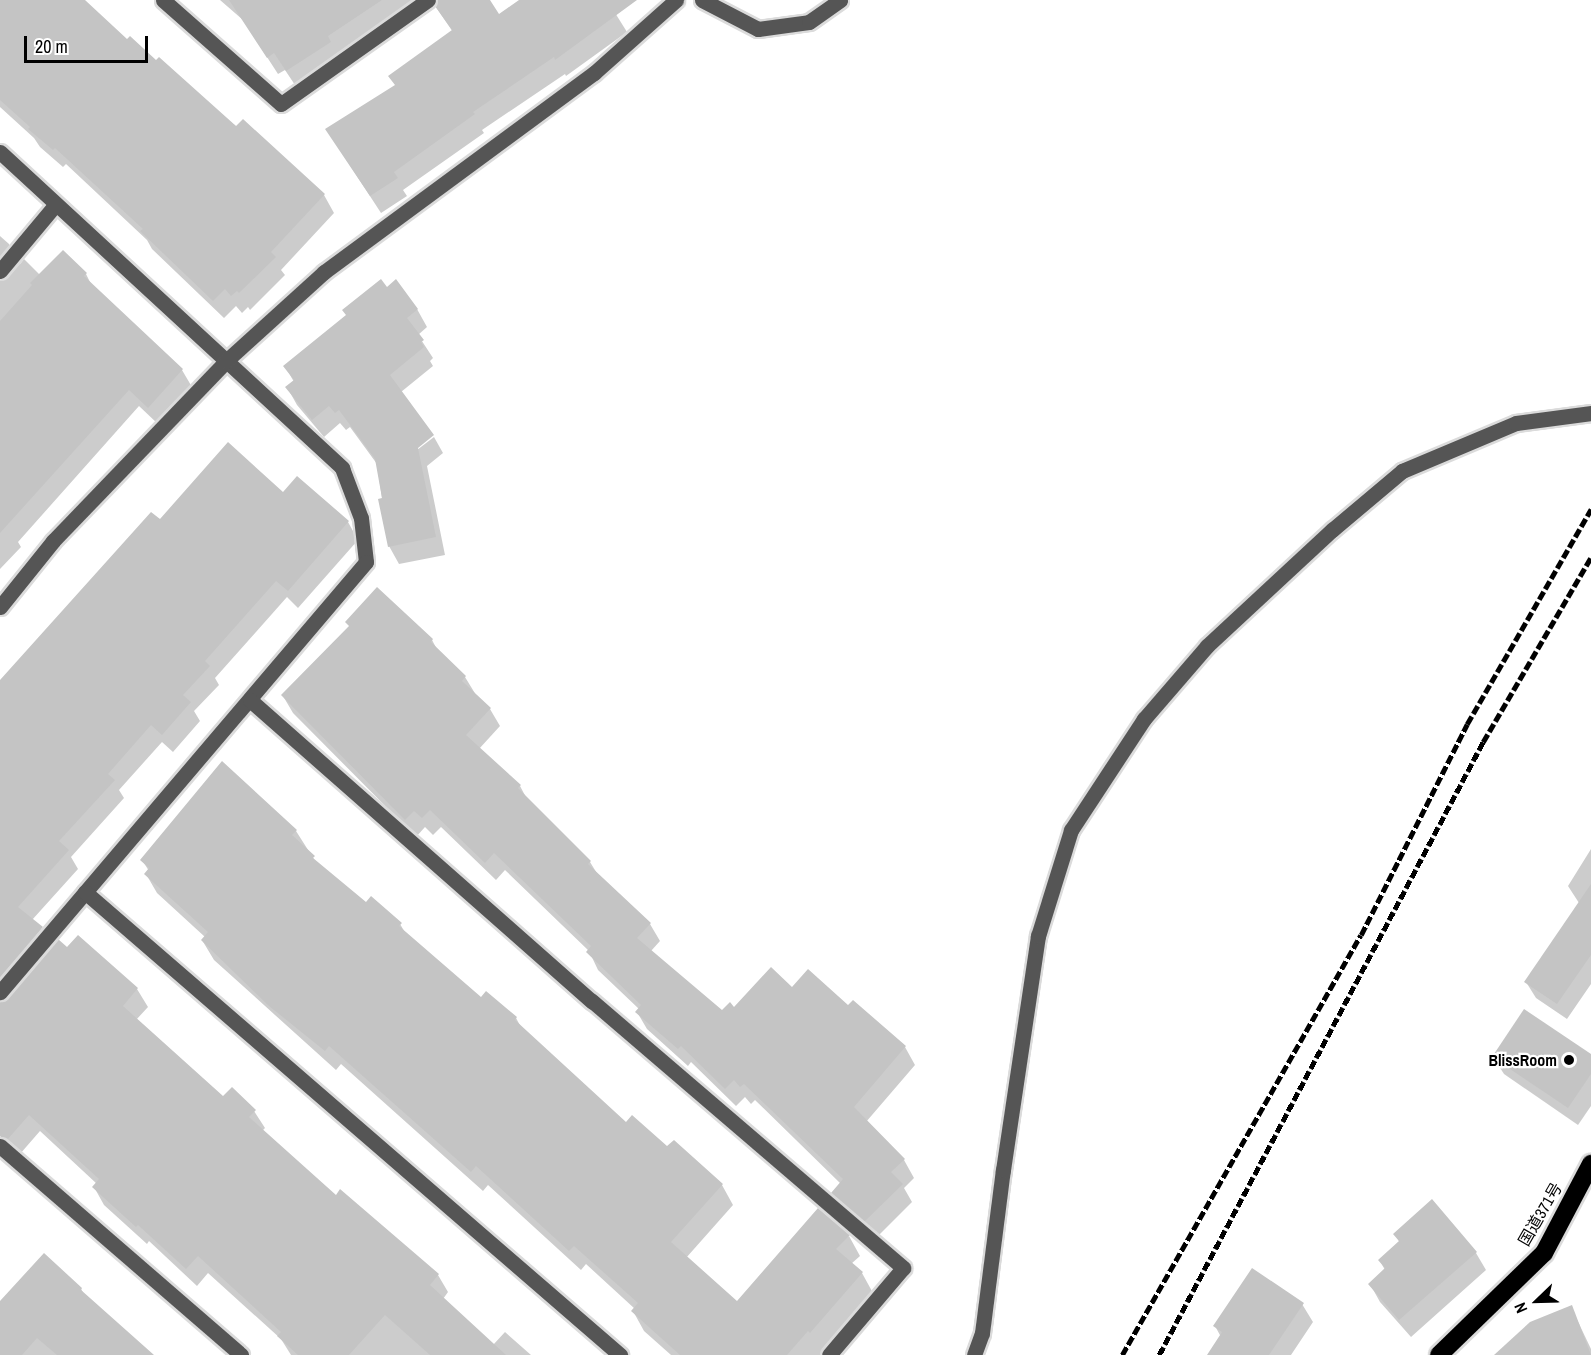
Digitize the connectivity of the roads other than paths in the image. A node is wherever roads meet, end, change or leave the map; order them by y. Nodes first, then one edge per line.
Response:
1 (163, 0) edge
2 (428, 0) edge
3 (676, 0) edge
4 (702, 0) edge
5 (840, 0) edge
6 (0, 153) edge
7 (56, 204) junction
8 (0, 271) edge
9 (226, 361) junction
10 (1591, 413) edge
11 (0, 607) edge
12 (250, 700) junction
13 (85, 892) junction
14 (0, 992) edge
15 (0, 1146) edge
16 (1591, 1164) edge
17 (241, 1355) edge
18 (620, 1355) edge
19 (830, 1355) edge
20 (974, 1355) edge
21 (1440, 1355) edge

1 - 2 street
3 - 9 street
4 - 5 street
6 - 7 street
7 - 8 street
7 - 9 street
9 - 11 street
9 - 12 street
10 - 20 street
12 - 13 street
12 - 19 street
13 - 14 street
13 - 18 street
15 - 17 street
16 - 21 highway, 国道371号

